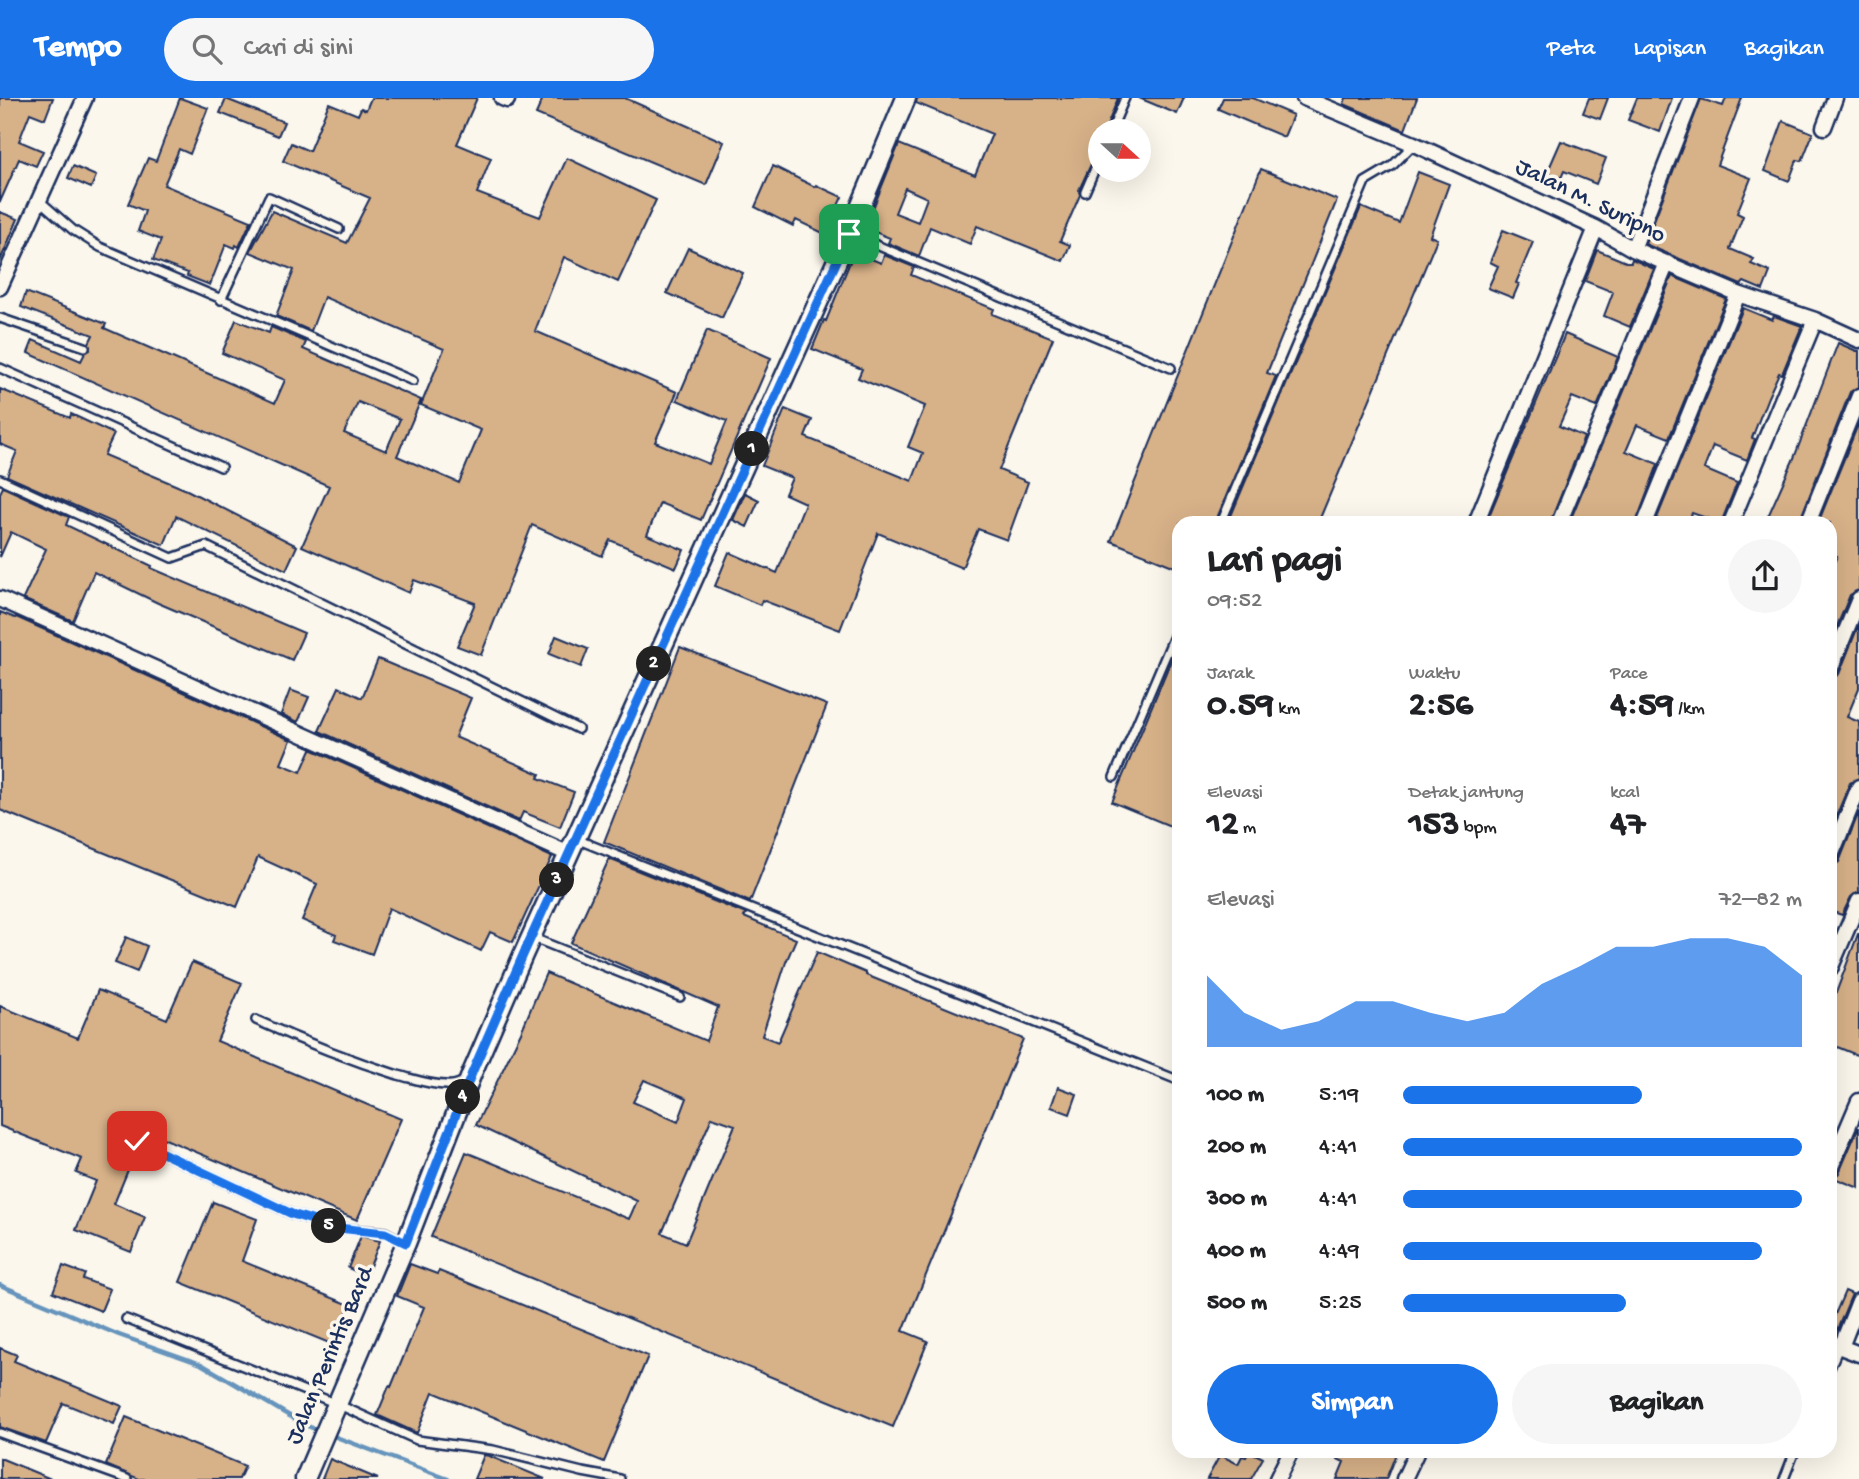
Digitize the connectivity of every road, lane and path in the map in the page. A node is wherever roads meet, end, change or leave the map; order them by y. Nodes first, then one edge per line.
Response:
1 (85, 98) edge
2 (906, 98) edge
3 (1125, 98) edge
4 (1304, 98) edge
5 (1692, 98) edge
6 (1835, 98) edge
7 (1116, 119) edge
8 (1824, 127) dead end
9 (1414, 144) junction
10 (1089, 182) edge
11 (1085, 192) dead end
12 (39, 200) junction
13 (339, 229) dead end
14 (1596, 229) junction
15 (849, 234) junction
16 (1633, 249) junction
17 (1667, 263) junction
18 (0, 287) edge
19 (1738, 294) junction
20 (221, 300) junction
21 (0, 318) edge
22 (1815, 320) junction
23 (1859, 340) edge
24 (85, 347) dead end
25 (0, 368) edge
26 (1171, 368) dead end
27 (413, 382) dead end
28 (1859, 396) edge
29 (220, 467) dead end
30 (0, 479) edge
31 (1224, 516) edge
32 (1479, 516) edge
33 (1562, 516) edge
34 (1648, 516) edge
35 (1734, 516) edge
36 (1811, 516) edge
37 (1859, 598) edge
38 (0, 599) edge
39 (1172, 641) edge
40 (1837, 653) edge
41 (578, 729) dead end
42 (1114, 777) dead end
43 (1859, 787) edge
44 (1837, 841) edge
45 (572, 846) junction
46 (1859, 901) edge
47 (531, 937) junction
48 (1837, 953) edge
49 (680, 996) dead end
50 (256, 1020) dead end
51 (472, 1073) junction
52 (1172, 1078) edge
53 (1859, 1101) edge
54 (137, 1141) dead end
55 (1837, 1153) edge
56 (406, 1243) junction
57 (1859, 1301) edge
58 (126, 1318) dead end
59 (1837, 1346) edge
60 (1859, 1354) edge
61 (337, 1404) junction
62 (0, 1433) edge
63 (1288, 1458) edge
64 (1414, 1458) edge
65 (1792, 1458) edge
66 (127, 1479) edge
67 (305, 1479) edge
68 (620, 1479) edge
69 (1276, 1479) edge
70 (1404, 1479) edge
71 (1784, 1479) edge

1 - 12 street
2 - 15 street, Jalan Perintis Bard
3 - 7 lane
4 - 9 street, Jalan M. Suripno
5 - 16 street
6 - 8 street
9 - 14 street, Jalan M. Suripno
9 - 31 lane
10 - 11 lane
12 - 18 street
12 - 20 lane
13 - 20 lane
14 - 16 street, Jalan M. Suripno
14 - 32 street
15 - 26 lane
15 - 45 street, Jalan Perintis Bard
16 - 17 street, Jalan M. Suripno
17 - 19 street, Jalan M. Suripno
17 - 33 street
19 - 22 street, Jalan M. Suripno
19 - 34 street
20 - 27 lane
21 - 24 lane
22 - 23 street, Jalan M. Suripno
22 - 35 street
25 - 29 lane
28 - 36 street
30 - 41 lane
37 - 40 street
38 - 45 street
39 - 42 lane
43 - 44 street
45 - 47 street, Jalan Perintis Bard
45 - 52 lane
46 - 48 street
47 - 49 lane
47 - 51 street, Jalan Perintis Bard
50 - 51 lane
51 - 56 street, Jalan Perintis Bard
53 - 55 street
54 - 56 lane
56 - 61 street, Jalan Perintis Bard
57 - 59 street
58 - 61 lane
59 - 60 street
61 - 67 street, Jalan Perintis Bard
61 - 68 lane
62 - 66 lane
63 - 69 street
64 - 70 street
65 - 71 lane

